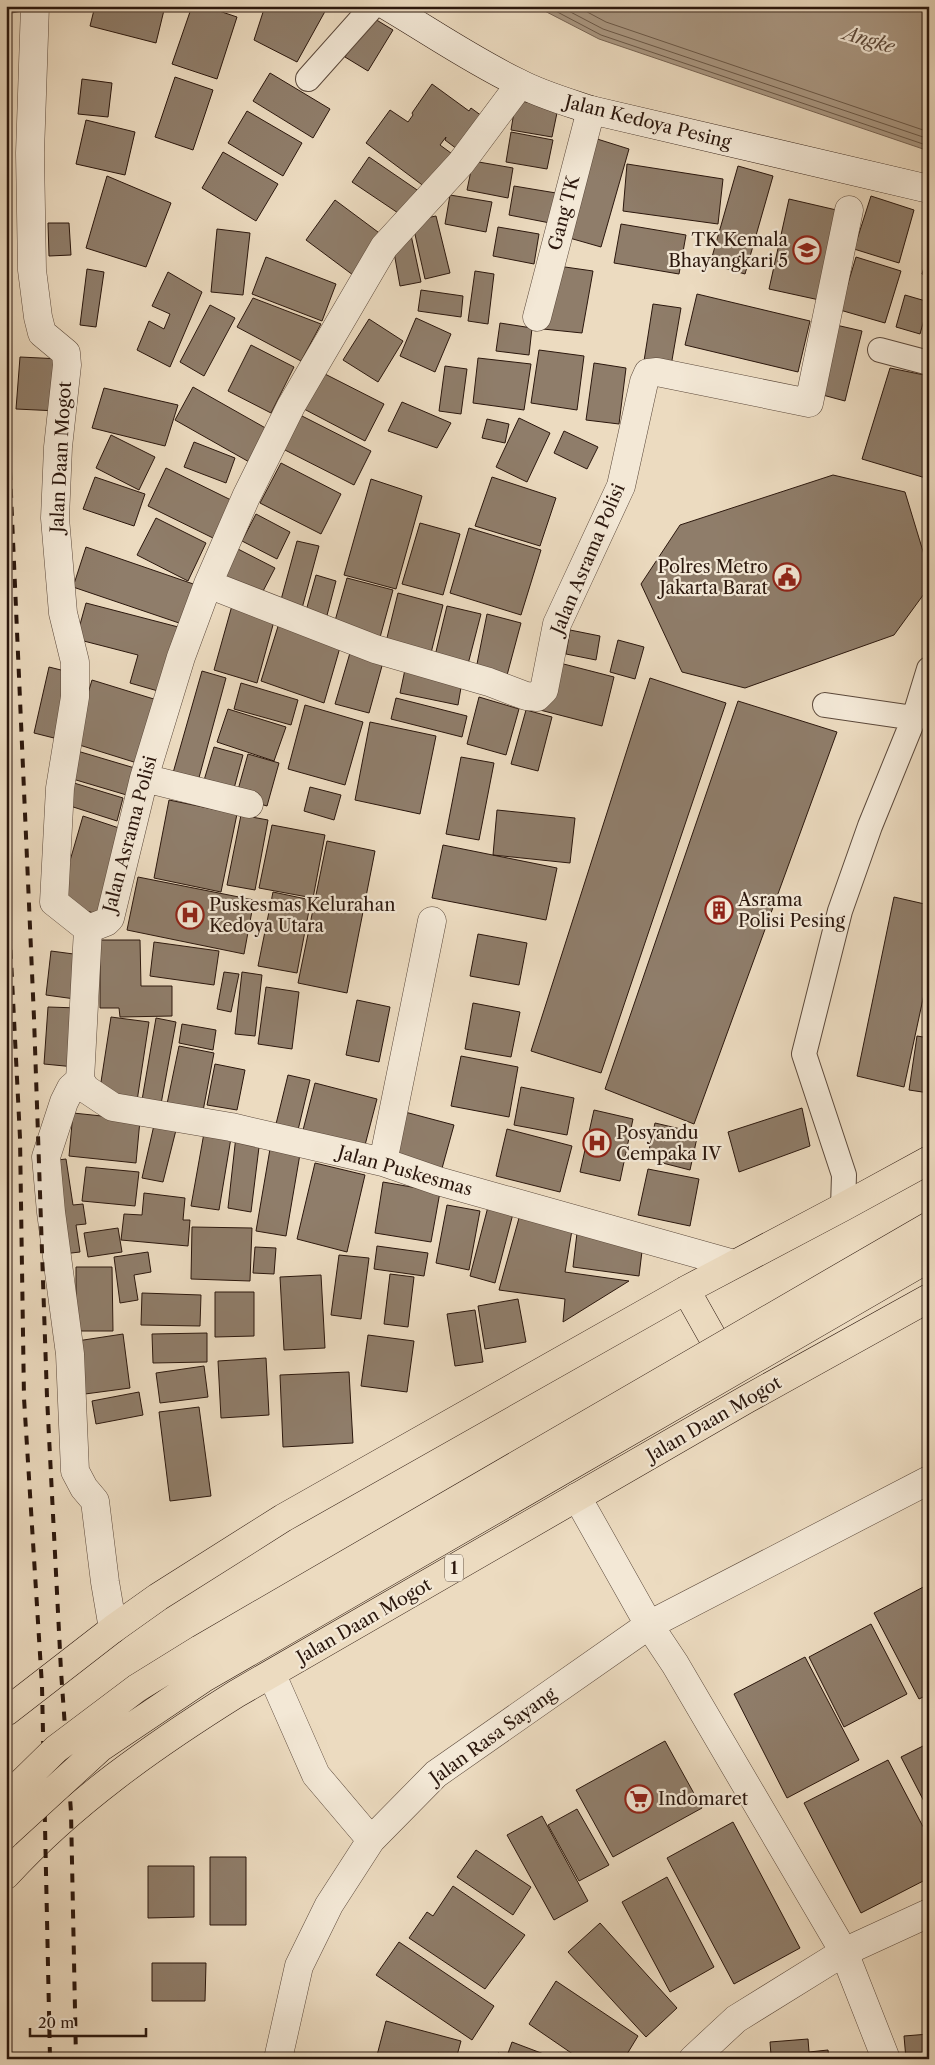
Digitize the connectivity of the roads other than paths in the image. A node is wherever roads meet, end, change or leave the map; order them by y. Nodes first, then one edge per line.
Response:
1 (35, 6) edge
2 (373, 6) edge
3 (387, 6) edge
4 (308, 79) dead end
5 (520, 84) junction
6 (591, 110) junction
7 (929, 189) edge
8 (849, 210) dead end
9 (537, 316) dead end
10 (880, 350) dead end
11 (929, 363) edge
12 (208, 584) junction
13 (929, 669) edge
14 (825, 705) dead end
15 (914, 718) junction
16 (144, 778) junction
17 (249, 804) dead end
18 (432, 921) dead end
19 (88, 930) junction
20 (80, 1080) junction
21 (929, 1160) edge
22 (383, 1162) junction
23 (843, 1208) junction
24 (929, 1226) edge
25 (929, 1258) edge
26 (734, 1264) junction
27 (686, 1290) junction
28 (929, 1298) edge
29 (747, 1400) junction
30 (929, 1480) edge
31 (577, 1497) junction
32 (650, 1625) junction
33 (113, 1629) junction
34 (272, 1675) junction
35 (6, 1712) edge
36 (6, 1798) edge
37 (6, 1834) edge
38 (371, 1840) junction
39 (6, 1875) edge
40 (929, 1913) edge
41 (844, 1952) junction
42 (278, 2059) edge
43 (693, 2059) edge
44 (886, 2059) edge

1 - 19 street, Jalan Daan Mogot
2 - 4 lane
3 - 5 street, Jalan Kedoya Pesing
5 - 6 street, Jalan Kedoya Pesing
5 - 12 street, Jalan Asrama Polisi
6 - 7 street, Jalan Kedoya Pesing
6 - 9 street, Gang TK
8 - 12 street, Jalan Asrama Polisi
10 - 11 lane
12 - 16 street, Jalan Asrama Polisi
13 - 15 lane
14 - 15 lane
15 - 23 lane
16 - 17 street
16 - 19 street, Jalan Asrama Polisi
18 - 22 street
19 - 20 street, Jalan Asrama Polisi
20 - 22 street, Jalan Puskesmas
20 - 33 street
21 - 23 highway
22 - 26 street, Jalan Puskesmas
23 - 26 highway
24 - 36 highway, bridge
25 - 37 highway, Jalan Daan Mogot / 1, bridge
26 - 27 highway
27 - 29 highway
27 - 33 highway
28 - 29 highway, Jalan Daan Mogot / 1
29 - 31 highway, Jalan Daan Mogot / 1
30 - 32 street, Jalan Rasa Sayang
31 - 32 street
31 - 34 highway, Jalan Daan Mogot / 1
32 - 38 street, Jalan Rasa Sayang
32 - 41 street
33 - 35 highway
34 - 38 street
34 - 39 highway, Jalan Daan Mogot / 1
38 - 42 street, Jalan Rasa Sayang
40 - 41 street
41 - 43 street
41 - 44 street

